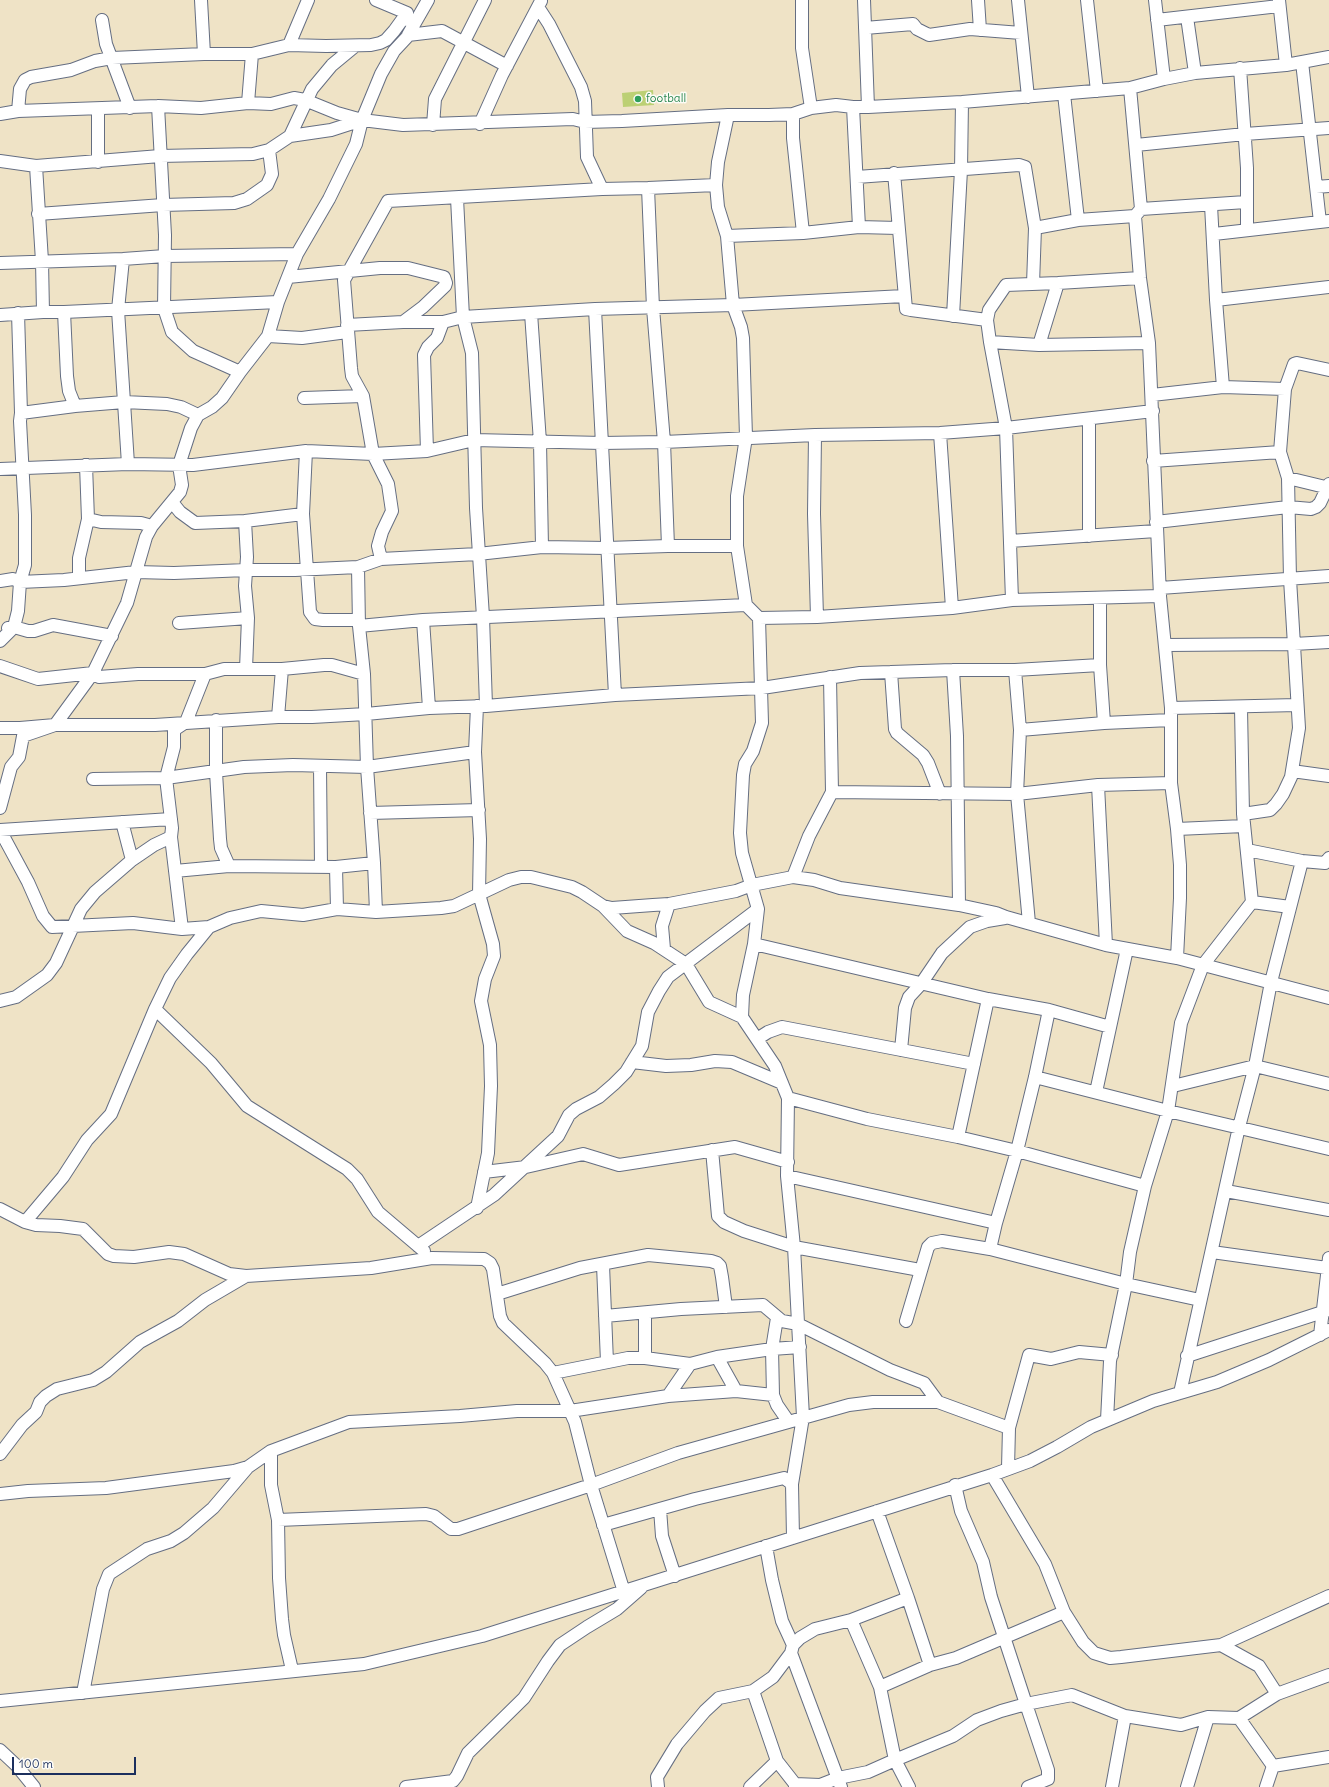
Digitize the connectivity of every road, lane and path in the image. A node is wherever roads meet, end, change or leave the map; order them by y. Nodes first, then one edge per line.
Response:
1 (201, 0) edge
2 (308, 0) edge
3 (376, 0) edge
4 (428, 0) edge
5 (485, 0) edge
6 (802, 0) edge
7 (864, 0) edge
8 (978, 0) edge
9 (1018, 0) edge
10 (1087, 0) edge
11 (1155, 0) edge
12 (1279, 3) edge
13 (539, 4) edge
14 (407, 13) junction
15 (1187, 17) junction
16 (102, 20) dead end
17 (1157, 20) junction
18 (865, 28) junction
19 (980, 30) junction
20 (1021, 33) junction
21 (408, 35) junction
22 (463, 42) junction
23 (289, 46) junction
24 (355, 46) junction
25 (204, 54) junction
26 (252, 54) junction
27 (1329, 57) edge
28 (112, 58) junction
29 (1302, 62) junction
30 (1286, 65) junction
31 (507, 66) junction
32 (1240, 68) junction
33 (1195, 74) junction
34 (1164, 79) junction
35 (1130, 88) junction
36 (1097, 91) junction
37 (1064, 94) junction
38 (1028, 97) junction
39 (306, 100) junction
40 (962, 102) junction
41 (248, 103) junction
42 (158, 106) junction
43 (853, 107) junction
44 (868, 107) junction
45 (130, 108) junction
46 (811, 108) junction
47 (98, 109) junction
48 (18, 111) junction
49 (0, 114) edge
50 (793, 114) junction
51 (728, 115) junction
52 (362, 120) junction
53 (585, 122) junction
54 (480, 124) junction
55 (433, 125) junction
56 (1329, 128) edge
57 (1309, 130) junction
58 (1245, 134) junction
59 (290, 136) junction
60 (1136, 146) junction
61 (269, 150) junction
62 (160, 156) junction
63 (0, 161) edge
64 (98, 162) junction
65 (36, 166) junction
66 (961, 170) junction
67 (894, 173) junction
68 (856, 177) junction
69 (716, 184) junction
70 (1329, 186) edge
71 (1316, 187) junction
72 (648, 188) junction
73 (602, 189) junction
74 (457, 198) junction
75 (1246, 202) junction
76 (163, 205) junction
77 (1211, 205) junction
78 (1138, 213) junction
79 (38, 214) junction
80 (1078, 220) junction
81 (1325, 221) edge
82 (859, 227) junction
83 (898, 228) junction
84 (1035, 228) junction
85 (1246, 230) junction
86 (803, 233) junction
87 (1214, 234) junction
88 (727, 236) junction
89 (297, 254) junction
90 (165, 256) junction
91 (123, 259) junction
92 (42, 261) junction
93 (0, 263) edge
94 (348, 270) junction
95 (288, 278) junction
96 (1140, 278) junction
97 (1033, 284) junction
98 (1058, 284) junction
99 (1329, 287) edge
100 (904, 296) junction
101 (1216, 300) junction
102 (278, 302) junction
103 (733, 305) junction
104 (164, 308) junction
105 (595, 308) junction
106 (653, 308) junction
107 (118, 310) junction
108 (43, 312) junction
109 (64, 312) junction
110 (18, 313) junction
111 (531, 313) junction
112 (0, 315) edge
113 (953, 316) junction
114 (463, 317) junction
115 (987, 320) junction
116 (403, 322) junction
117 (443, 322) junction
118 (347, 328) junction
119 (268, 336) junction
120 (990, 342) junction
121 (1149, 343) junction
122 (1039, 345) junction
123 (1329, 370) edge
124 (240, 372) junction
125 (1223, 387) junction
126 (1285, 389) junction
127 (1152, 395) junction
128 (363, 396) junction
129 (304, 398) dead end
130 (124, 402) junction
131 (75, 406) junction
132 (1153, 411) junction
133 (21, 413) junction
134 (198, 415) junction
135 (1089, 419) junction
136 (1006, 428) junction
137 (940, 433) junction
138 (815, 435) junction
139 (746, 437) junction
140 (474, 440) junction
141 (540, 442) junction
142 (664, 442) junction
143 (602, 443) junction
144 (306, 451) junction
145 (427, 451) junction
146 (1280, 452) junction
147 (373, 454) junction
148 (1153, 461) junction
149 (128, 464) junction
150 (86, 465) junction
151 (179, 465) junction
152 (23, 468) junction
153 (0, 469) edge
154 (1288, 478) junction
155 (1329, 487) edge
156 (172, 502) junction
157 (1288, 507) junction
158 (303, 514) junction
159 (88, 519) junction
160 (245, 521) junction
161 (152, 526) junction
162 (1156, 526) junction
163 (1089, 536) junction
164 (1010, 541) junction
165 (668, 546) junction
166 (737, 546) junction
167 (542, 547) junction
168 (607, 548) junction
169 (478, 554) junction
170 (381, 559) junction
171 (358, 567) junction
172 (308, 569) junction
173 (246, 570) junction
174 (136, 572) junction
175 (1329, 576) edge
176 (78, 578) junction
177 (1290, 579) junction
178 (0, 581) edge
179 (20, 582) junction
180 (1160, 592) junction
181 (1100, 598) junction
182 (1012, 600) junction
183 (746, 605) junction
184 (952, 608) junction
185 (609, 612) junction
186 (483, 617) junction
187 (817, 617) junction
188 (248, 618) junction
189 (759, 618) junction
190 (423, 620) junction
191 (179, 623) dead end
192 (359, 623) junction
193 (14, 627) junction
194 (0, 630) edge
195 (112, 636) junction
196 (0, 642) edge
197 (1329, 642) edge
198 (1294, 644) junction
199 (1166, 645) junction
200 (1100, 665) junction
201 (0, 666) edge
202 (246, 669) junction
203 (282, 669) junction
204 (953, 670) junction
205 (1015, 670) junction
206 (891, 672) junction
207 (92, 673) junction
208 (205, 674) junction
209 (364, 674) junction
210 (830, 677) junction
211 (762, 688) junction
212 (615, 695) junction
213 (1298, 705) junction
214 (481, 706) junction
215 (429, 708) junction
216 (1171, 708) junction
217 (1241, 708) junction
218 (366, 714) junction
219 (278, 717) junction
220 (216, 720) junction
221 (1171, 720) junction
222 (186, 722) junction
223 (1104, 723) junction
224 (55, 724) junction
225 (0, 728) edge
226 (1020, 730) junction
227 (475, 752) junction
228 (320, 766) junction
229 (367, 767) junction
230 (1292, 771) junction
231 (216, 772) junction
232 (1329, 776) edge
233 (166, 778) junction
234 (93, 779) dead end
235 (1171, 783) junction
236 (1098, 785) junction
237 (832, 792) junction
238 (940, 794) junction
239 (1017, 794) junction
240 (958, 795) junction
241 (0, 808) edge
242 (479, 810) junction
243 (370, 813) junction
244 (171, 819) junction
245 (1244, 820) junction
246 (122, 822) junction
247 (1178, 828) junction
248 (0, 830) edge
249 (171, 837) junction
250 (1247, 850) junction
251 (1329, 858) edge
252 (132, 860) junction
253 (1302, 861) junction
254 (374, 863) junction
255 (229, 866) junction
256 (321, 867) junction
257 (336, 867) junction
258 (175, 871) junction
259 (793, 877) junction
260 (752, 885) junction
261 (479, 894) junction
262 (1252, 902) junction
263 (668, 904) junction
264 (959, 905) junction
265 (603, 906) junction
266 (1290, 907) junction
267 (337, 909) junction
268 (758, 909) junction
269 (376, 912) junction
270 (1006, 917) junction
271 (1029, 923) junction
272 (73, 926) junction
273 (209, 927) junction
274 (182, 928) junction
275 (754, 944) junction
276 (1106, 945) junction
277 (664, 949) junction
278 (1127, 949) junction
279 (1177, 958) junction
280 (686, 964) junction
281 (1203, 965) junction
282 (1271, 982) junction
283 (921, 984) junction
284 (1329, 998) edge
285 (988, 999) junction
286 (0, 1001) edge
287 (154, 1009) junction
288 (1048, 1010) junction
289 (742, 1017) junction
290 (1110, 1027) junction
291 (758, 1039) junction
292 (901, 1050) junction
293 (632, 1062) junction
294 (974, 1064) junction
295 (1255, 1066) junction
296 (1035, 1077) junction
297 (782, 1083) junction
298 (1329, 1084) edge
299 (1172, 1086) junction
300 (1096, 1092) junction
301 (788, 1098) junction
302 (1168, 1111) junction
303 (1240, 1127) junction
304 (958, 1137) junction
305 (1329, 1149) edge
306 (712, 1150) junction
307 (1017, 1151) junction
308 (788, 1162) junction
309 (526, 1167) junction
310 (484, 1172) junction
311 (788, 1176) junction
312 (1145, 1186) junction
313 (1226, 1190) junction
314 (477, 1208) junction
315 (0, 1209) edge
316 (1329, 1210) edge
317 (25, 1222) junction
318 (996, 1223) junction
319 (418, 1246) junction
320 (794, 1247) junction
321 (990, 1249) junction
322 (1212, 1252) junction
323 (432, 1258) junction
324 (1328, 1264) edge
325 (602, 1265) junction
326 (920, 1270) junction
327 (246, 1276) junction
328 (1126, 1284) junction
329 (497, 1294) junction
330 (1200, 1300) junction
331 (726, 1307) junction
332 (645, 1312) junction
333 (1326, 1312) edge
334 (605, 1316) junction
335 (777, 1318) junction
336 (906, 1321) dead end
337 (798, 1324) junction
338 (1324, 1333) edge
339 (800, 1347) junction
340 (772, 1349) junction
341 (1112, 1355) junction
342 (1187, 1356) junction
343 (717, 1357) junction
344 (645, 1358) junction
345 (607, 1362) junction
346 (690, 1364) junction
347 (553, 1373) junction
348 (736, 1391) junction
349 (1180, 1393) junction
350 (773, 1395) junction
351 (668, 1396) junction
352 (938, 1402) junction
353 (570, 1411) junction
354 (803, 1417) junction
355 (1107, 1420) junction
356 (788, 1421) junction
357 (1009, 1428) junction
358 (271, 1451) junction
359 (0, 1454) edge
360 (248, 1467) junction
361 (1008, 1468) junction
362 (992, 1474) junction
363 (792, 1484) junction
364 (591, 1485) junction
365 (955, 1485) junction
366 (0, 1494) edge
367 (660, 1509) junction
368 (877, 1511) junction
369 (278, 1520) junction
370 (603, 1525) junction
371 (793, 1538) junction
372 (766, 1546) junction
373 (675, 1576) junction
374 (642, 1586) junction
375 (624, 1592) junction
376 (1329, 1596) edge
377 (908, 1598) junction
378 (1064, 1612) junction
379 (852, 1620) junction
380 (1004, 1637) junction
381 (1221, 1645) junction
382 (792, 1649) junction
383 (930, 1665) junction
384 (292, 1670) junction
385 (1329, 1676) edge
386 (880, 1687) junction
387 (753, 1691) junction
388 (83, 1693) junction
389 (1277, 1694) junction
390 (0, 1701) edge
391 (1026, 1704) junction
392 (1125, 1716) junction
393 (1208, 1717) junction
394 (1239, 1718) junction
395 (0, 1750) edge
396 (1329, 1757) edge
397 (777, 1760) junction
398 (895, 1760) junction
399 (1273, 1766) junction
400 (839, 1783) edge
401 (795, 1785) edge
402 (34, 1787) edge
403 (406, 1787) edge
404 (658, 1787) edge
405 (750, 1787) edge
406 (909, 1787) edge
407 (1028, 1787) edge
408 (1112, 1787) edge
409 (1187, 1787) edge
410 (1266, 1787) edge

1 - 25 street
2 - 23 street
3 - 14 street
4 - 21 street
5 - 22 street
6 - 46 street
7 - 18 street
8 - 19 street
9 - 20 street
10 - 36 street
11 - 17 street
12 - 15 street
12 - 30 street
13 - 31 street
13 - 53 street
14 - 21 street
14 - 24 street
15 - 17 street
15 - 33 street
16 - 28 street
17 - 34 street
18 - 19 street
18 - 44 street
19 - 20 street
20 - 38 street
21 - 22 street
21 - 52 street
22 - 31 street
22 - 55 street
23 - 24 street
23 - 26 street
24 - 39 street
25 - 26 street
25 - 28 street
26 - 41 street
27 - 29 street
28 - 45 street
28 - 48 street
29 - 30 street
29 - 57 street
30 - 32 street
31 - 54 street
32 - 33 street
32 - 58 street
33 - 34 street
34 - 35 street
35 - 36 street
35 - 60 street
36 - 37 street
37 - 38 street
37 - 80 street
38 - 40 street
39 - 41 street
39 - 52 street
39 - 59 street
40 - 44 street
40 - 66 street
41 - 42 street
42 - 45 street
42 - 62 street
43 - 44 street
43 - 46 street
43 - 68 street
45 - 47 street
46 - 50 street
47 - 48 street
47 - 64 street
48 - 49 street
50 - 51 street
50 - 86 street
51 - 53 street
51 - 69 street
52 - 55 street
52 - 59 street
52 - 89 street
53 - 54 street
53 - 73 street
54 - 55 street
56 - 57 street
57 - 58 street
57 - 71 street
58 - 60 street
58 - 75 street
59 - 61 street
60 - 78 street
61 - 62 street
61 - 76 street
62 - 64 street
62 - 76 street
63 - 65 street
64 - 65 street
65 - 79 street
66 - 67 street
66 - 84 street
66 - 113 street
67 - 68 street
67 - 83 street
68 - 82 street
69 - 72 street
69 - 88 street
70 - 71 street
71 - 81 street
72 - 73 street
72 - 106 street
73 - 74 street
74 - 94 street
74 - 114 street
75 - 77 street
75 - 85 street
76 - 79 street
76 - 90 street
77 - 78 street
77 - 87 street
78 - 80 street
78 - 96 street
79 - 92 street
80 - 84 street
81 - 85 street
82 - 83 street
82 - 86 street
83 - 100 street
84 - 97 street
85 - 87 street
86 - 88 street
87 - 101 street
88 - 103 street
89 - 90 street
89 - 95 street
90 - 91 street
90 - 104 street
91 - 92 street
91 - 107 street
92 - 93 street
92 - 108 street
94 - 95 street
94 - 116 street
94 - 118 street
95 - 102 street
96 - 98 street
96 - 121 street
97 - 98 street
97 - 115 street
98 - 122 street
99 - 101 street
100 - 103 street
100 - 113 street
101 - 125 street
102 - 104 street
102 - 119 street
103 - 106 street
103 - 139 street
104 - 107 street
104 - 124 street
105 - 106 street
105 - 111 street
105 - 143 street
106 - 142 street
107 - 109 street
107 - 130 street
108 - 109 street
108 - 110 street
109 - 131 street
110 - 112 street
110 - 133 street
111 - 114 street
111 - 141 street
113 - 115 street
114 - 117 street
114 - 140 street
115 - 120 street
116 - 117 street
116 - 118 street
117 - 145 street
118 - 119 street
118 - 128 street
119 - 124 street
120 - 122 street
120 - 136 street
121 - 122 street
121 - 127 street
123 - 126 street
124 - 134 street
125 - 126 street
125 - 127 street
126 - 146 street
127 - 132 street
128 - 129 street
128 - 147 street
130 - 131 street
130 - 134 street
130 - 149 street
131 - 133 street
132 - 135 street
132 - 148 street
133 - 152 street
134 - 151 street
135 - 136 street
135 - 163 street
136 - 137 street
136 - 164 street
137 - 138 street
137 - 184 street
138 - 139 street
138 - 187 street
139 - 142 street
139 - 166 street
140 - 141 street
140 - 145 street
140 - 169 street
141 - 143 street
141 - 167 street
142 - 143 street
142 - 165 street
143 - 168 street
144 - 147 street
144 - 151 street
144 - 158 street
145 - 147 street
146 - 148 street
146 - 154 street
147 - 170 street
148 - 162 street
149 - 150 street
149 - 151 street
150 - 152 street
150 - 159 street
151 - 156 street
152 - 153 street
152 - 179 street
154 - 155 street
154 - 157 street
155 - 157 street
156 - 160 street
156 - 161 street
157 - 162 street
157 - 177 street
158 - 160 street
158 - 172 street
159 - 161 street
159 - 176 street
160 - 173 street
161 - 174 street
162 - 163 street
162 - 180 street
163 - 164 street
164 - 182 street
165 - 166 street
165 - 168 street
166 - 183 street
167 - 168 street
167 - 169 street
168 - 185 street
169 - 170 street
169 - 186 street
170 - 171 street
171 - 172 street
171 - 192 street
172 - 173 street
172 - 192 street
173 - 174 street
173 - 188 street
174 - 176 street
174 - 195 street
175 - 177 street
176 - 179 street
177 - 180 street
177 - 198 street
178 - 179 street
179 - 193 street
180 - 181 street
180 - 199 street
181 - 182 street
181 - 200 street
182 - 184 street
183 - 185 street
183 - 189 street
184 - 187 street
185 - 186 street
185 - 212 street
186 - 190 street
186 - 214 street
187 - 189 street
188 - 191 street
188 - 202 street
189 - 211 street
190 - 192 street
190 - 215 street
192 - 209 street
193 - 194 street
193 - 195 street
193 - 196 street
195 - 207 street
197 - 198 street
198 - 199 street
198 - 213 street
199 - 216 street
200 - 205 street
200 - 223 street
201 - 207 street
202 - 203 street
202 - 208 street
203 - 209 street
203 - 219 street
204 - 205 street
204 - 206 street
204 - 240 street
205 - 226 street
206 - 210 street
206 - 238 street
207 - 208 street
207 - 224 street
208 - 222 street
209 - 218 street
210 - 211 street
210 - 237 street
211 - 212 street
211 - 260 street
212 - 214 street
213 - 217 street
213 - 230 street
214 - 215 street
214 - 227 street
215 - 218 street
216 - 217 street
216 - 221 street
217 - 245 street
218 - 219 street
218 - 229 street
219 - 220 street
220 - 222 street
220 - 231 street
221 - 223 street
221 - 235 street
222 - 224 street
222 - 233 street
223 - 226 street
224 - 225 street
224 - 241 street
226 - 239 street
227 - 229 street
227 - 242 street
228 - 229 street
228 - 231 street
228 - 256 street
229 - 243 street
230 - 232 street
230 - 245 street
231 - 233 street
231 - 255 street
233 - 234 street
233 - 244 street
235 - 236 street
235 - 247 street
236 - 239 street
236 - 276 street
237 - 238 street
237 - 259 street
238 - 240 street
239 - 240 street
239 - 271 street
240 - 264 street
242 - 243 street
242 - 261 street
243 - 254 street
244 - 246 street
244 - 249 street
245 - 247 street
245 - 250 street
246 - 248 street
246 - 252 street
247 - 279 street
248 - 272 street
249 - 252 street
249 - 258 street
250 - 253 street
250 - 262 street
251 - 253 street
252 - 272 street
253 - 266 street
254 - 257 street
254 - 269 street
255 - 256 street
255 - 258 street
256 - 257 street
257 - 267 street
258 - 274 street
259 - 260 street
259 - 264 street
260 - 263 street
260 - 268 street
261 - 265 street
261 - 269 street
261 - 310 street
262 - 266 street
262 - 281 street
263 - 265 street
263 - 277 street
264 - 270 street
265 - 277 street
266 - 282 street
267 - 269 street
267 - 273 street
268 - 275 street
268 - 280 street
270 - 271 street
270 - 283 street
271 - 276 street
272 - 274 street
272 - 286 street
273 - 274 street
273 - 287 street
275 - 283 street
275 - 289 street
276 - 278 street
277 - 280 street
278 - 279 street
278 - 290 street
279 - 281 street
280 - 289 street
280 - 293 street
281 - 282 street
281 - 299 street
282 - 284 street
282 - 295 street
283 - 285 street
283 - 292 street
285 - 288 street
285 - 294 street
287 - 317 street
287 - 319 street
288 - 290 street
288 - 296 street
289 - 291 street
290 - 300 street
291 - 292 street
291 - 297 street
292 - 294 street
293 - 297 street
293 - 309 street
294 - 304 street
295 - 298 street
295 - 299 street
295 - 303 street
296 - 300 street
296 - 307 street
297 - 301 street
299 - 302 street
300 - 302 street
301 - 304 street
301 - 308 street
302 - 303 street
302 - 312 street
303 - 305 street
303 - 313 street
304 - 307 street
306 - 308 street
306 - 309 street
306 - 320 street
307 - 312 street
307 - 318 street
308 - 311 street
309 - 310 street
309 - 314 street
310 - 314 street
311 - 318 street
311 - 320 street
312 - 328 street
313 - 316 street
313 - 322 street
314 - 319 street
315 - 317 street
317 - 327 street
318 - 321 street
319 - 323 street
320 - 326 street
320 - 337 street
321 - 326 street
321 - 328 street
322 - 324 street
322 - 330 street
323 - 327 street
323 - 329 street
324 - 333 street
325 - 329 street
325 - 331 street
325 - 334 street
326 - 336 street
327 - 359 street
328 - 330 street
328 - 341 street
329 - 347 street
330 - 342 street
331 - 332 street
331 - 335 street
332 - 334 street
332 - 344 street
333 - 338 street
333 - 342 street
334 - 345 street
335 - 337 street
335 - 340 street
337 - 339 street
337 - 352 street
338 - 349 street
339 - 340 street
339 - 354 street
340 - 343 street
340 - 350 street
341 - 355 street
341 - 357 street
342 - 349 street
343 - 346 street
343 - 348 street
344 - 345 street
344 - 346 street
345 - 347 street
346 - 351 street
347 - 353 street
348 - 350 street
348 - 351 street
349 - 355 street
350 - 356 street
351 - 353 street
352 - 354 street
352 - 357 street
353 - 358 street
353 - 364 street
354 - 356 street
354 - 363 street
355 - 361 street
356 - 364 street
357 - 361 street
358 - 360 street
358 - 369 street
360 - 366 street
360 - 388 street
361 - 362 street
362 - 365 street
362 - 378 street
363 - 367 street
363 - 371 street
364 - 369 street
364 - 370 street
365 - 368 street
365 - 380 street
367 - 370 street
367 - 373 street
368 - 371 street
368 - 377 street
369 - 384 street
370 - 375 street
371 - 372 street
372 - 373 street
372 - 382 street
373 - 374 street
374 - 375 street
374 - 403 street
375 - 384 street
376 - 381 street
377 - 379 street
377 - 383 street
378 - 380 street
378 - 381 street
379 - 382 street
379 - 386 street
380 - 383 street
380 - 391 street
381 - 389 street
382 - 387 street
382 - 400 street
383 - 386 street
384 - 388 street
385 - 389 street
386 - 398 street
387 - 397 street
387 - 404 street
388 - 390 street
389 - 394 street
391 - 392 street
391 - 398 street
391 - 407 street
392 - 393 street
392 - 408 street
393 - 394 street
393 - 409 street
394 - 399 street
395 - 402 street
396 - 399 street
397 - 401 street
397 - 405 street
398 - 400 street
398 - 406 street
399 - 410 street
400 - 401 street

